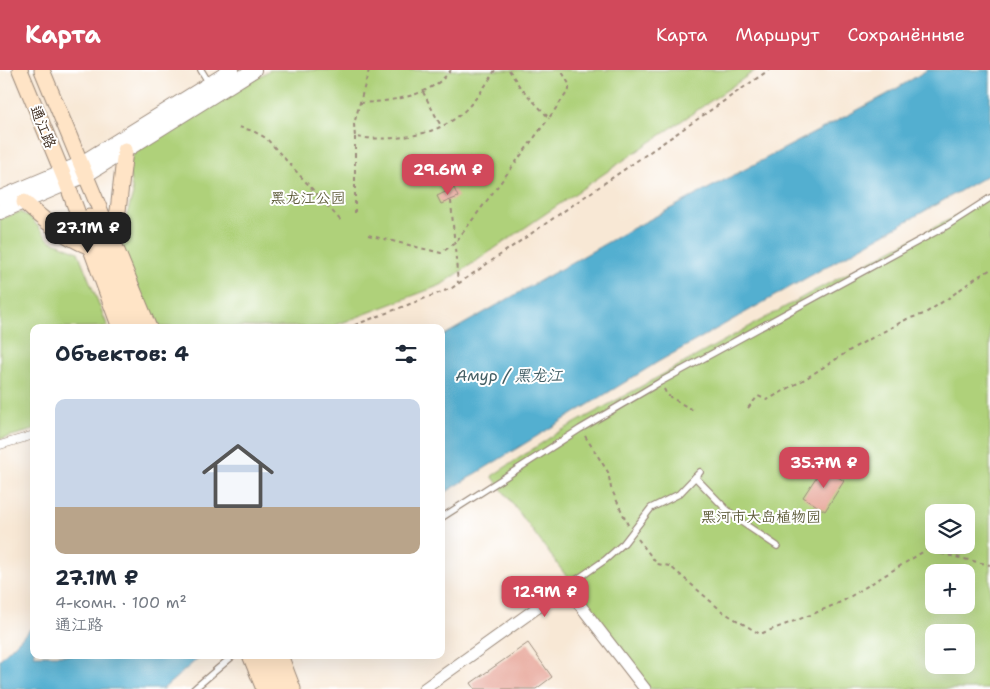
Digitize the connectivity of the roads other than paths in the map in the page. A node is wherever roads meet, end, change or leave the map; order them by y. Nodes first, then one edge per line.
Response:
1 (20, 70) edge
2 (43, 70) edge
3 (201, 70) edge
4 (232, 70) edge
5 (254, 70) edge
6 (212, 89) junction
7 (125, 150) junction
8 (73, 174) junction
9 (0, 198) edge
10 (990, 198) edge
11 (24, 202) junction
12 (0, 212) edge
13 (110, 236) junction
14 (88, 246) junction
15 (118, 324) edge
16 (132, 324) edge
17 (147, 324) edge
18 (30, 436) edge
19 (0, 444) edge
20 (445, 515) edge
21 (777, 546) dead end
22 (566, 587) junction
23 (229, 659) edge
24 (252, 659) edge
25 (267, 659) edge
26 (282, 659) edge
27 (194, 689) edge
28 (264, 689) edge
29 (278, 689) edge
30 (293, 689) edge
31 (424, 689) edge
32 (645, 689) edge

1 - 8 main road, 通江路
2 - 8 main road, 通江路
3 - 6 lane
4 - 6 street
5 - 6 street
6 - 7 street
6 - 8 street
7 - 8 street
7 - 13 main road
8 - 9 street
8 - 11 street
8 - 13 main road
8 - 14 main road
8 - 16 main road, 通江路
10 - 20 lane
11 - 12 street
11 - 14 main road
13 - 17 main road
14 - 15 main road
18 - 19 street
21 - 22 lane
22 - 31 street
22 - 32 street
23 - 27 lane
24 - 28 main road
25 - 29 main road
26 - 30 main road

